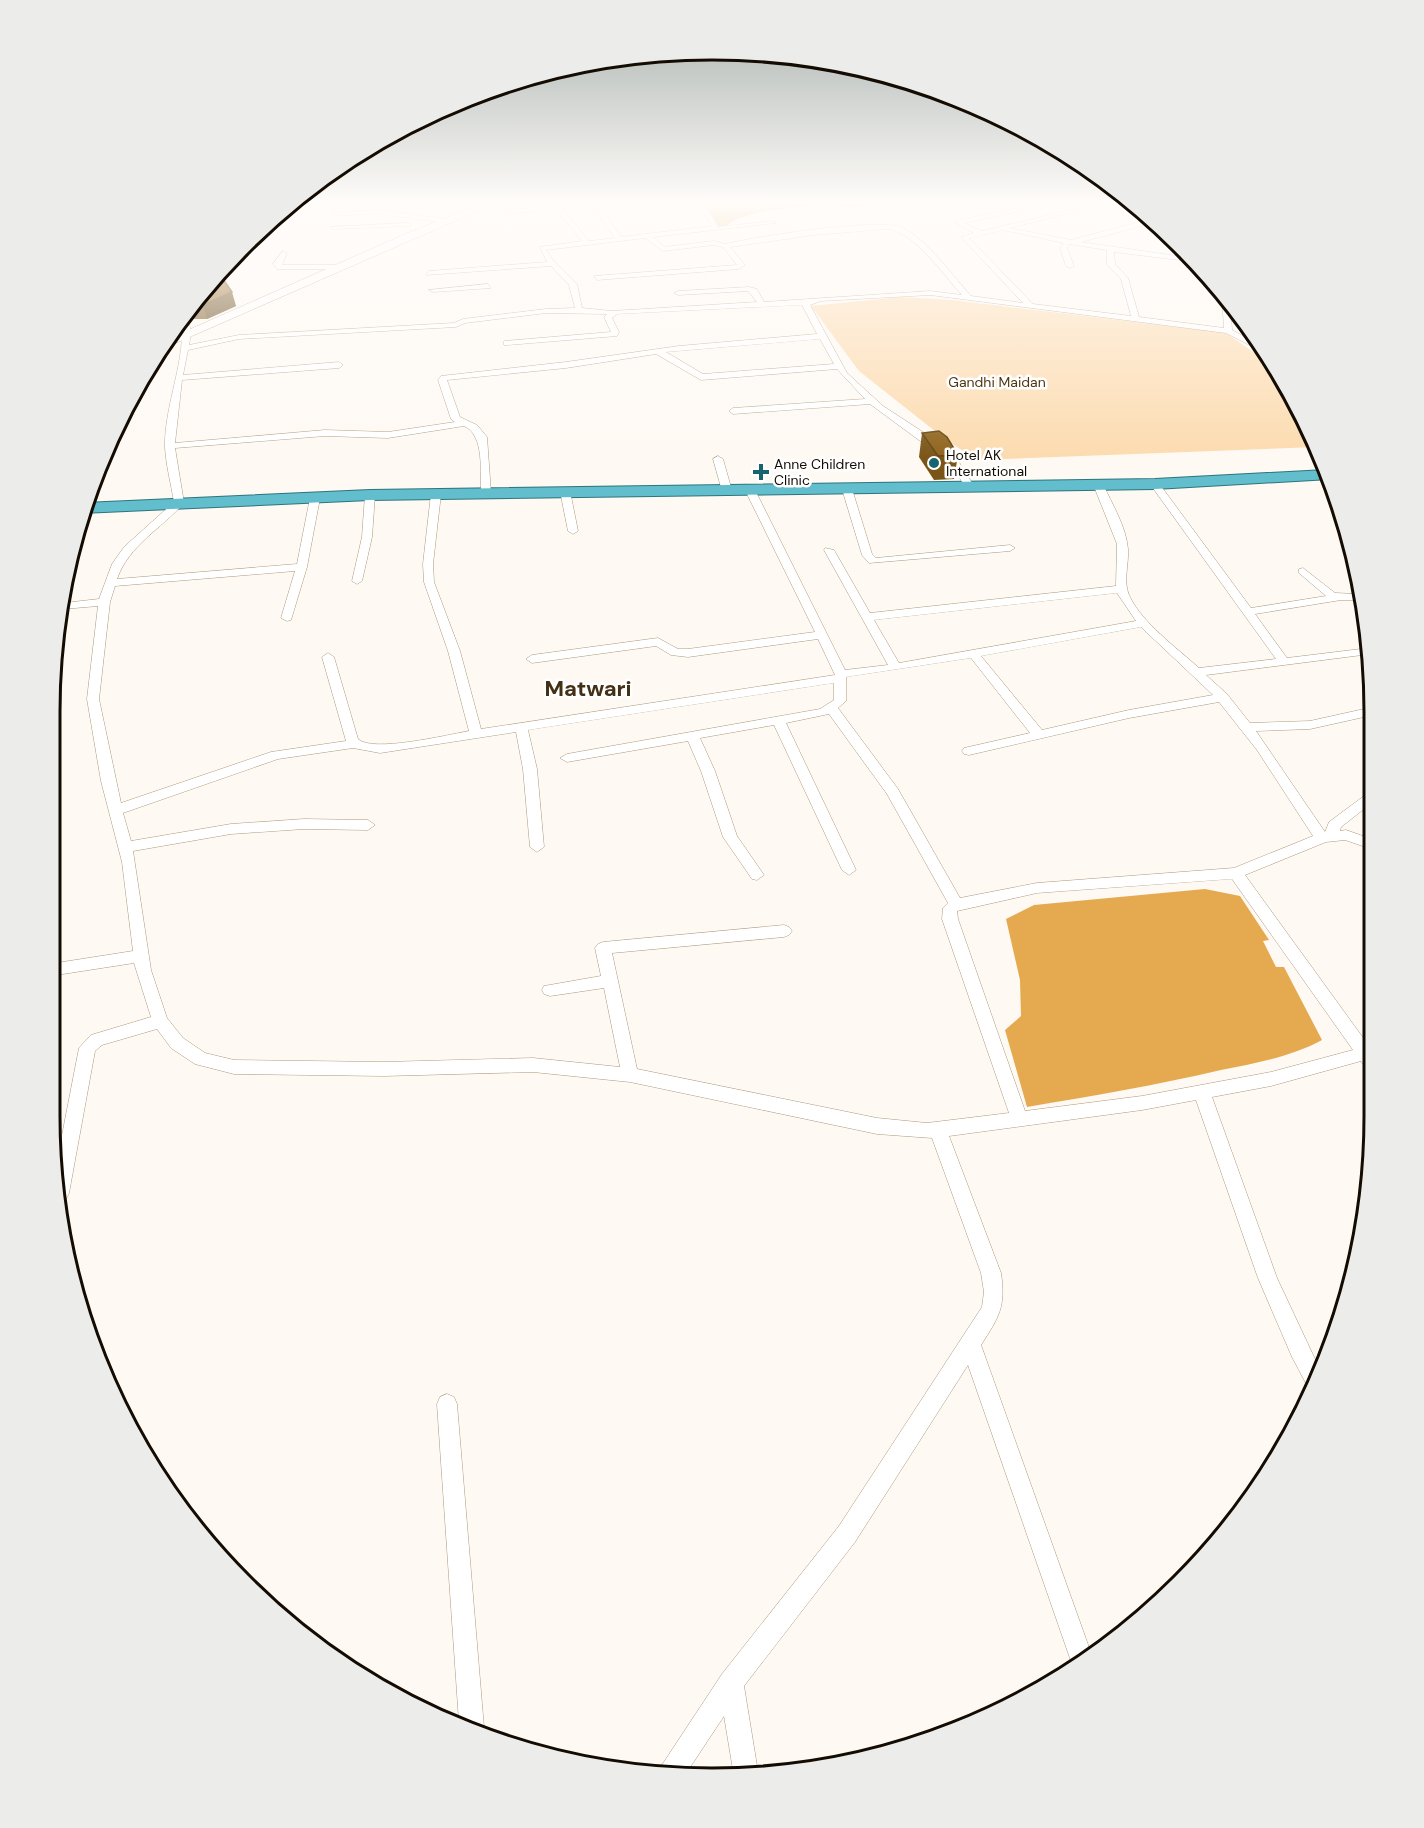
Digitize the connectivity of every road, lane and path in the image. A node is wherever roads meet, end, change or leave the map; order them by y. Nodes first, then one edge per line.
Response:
1 (290, 288) edge
2 (488, 288) edge
3 (574, 288) edge
4 (960, 288) edge
5 (1014, 288) edge
6 (1127, 288) edge
7 (433, 290) dead end
8 (678, 293) dead end
9 (968, 297) junction
10 (809, 302) junction
11 (762, 305) junction
12 (1030, 305) junction
13 (579, 311) junction
14 (612, 313) junction
15 (1227, 315) edge
16 (1135, 318) junction
17 (186, 327) edge
18 (1232, 332) junction
19 (1241, 332) edge
20 (187, 333) junction
21 (823, 336) junction
22 (179, 337) edge
23 (1248, 342) edge
24 (507, 343) dead end
25 (184, 348) junction
26 (659, 352) junction
27 (505, 361) dead end
28 (339, 365) dead end
29 (566, 365) junction
30 (840, 366) junction
31 (177, 378) junction
32 (873, 401) junction
33 (733, 411) dead end
34 (466, 423) junction
35 (170, 446) junction
36 (718, 459) dead end
37 (1319, 475) edge
38 (1098, 484) junction
39 (1155, 484) junction
40 (969, 486) junction
41 (846, 489) junction
42 (750, 490) junction
43 (565, 491) junction
44 (727, 491) junction
45 (486, 493) junction
46 (436, 494) junction
47 (370, 495) junction
48 (315, 498) junction
49 (179, 503) junction
50 (93, 507) edge
51 (573, 531) dead end
52 (1010, 548) dead end
53 (829, 550) dead end
54 (302, 567) junction
55 (1303, 570) dead end
56 (357, 581) dead end
57 (110, 583) junction
58 (1122, 589) junction
59 (1353, 597) edge
60 (1336, 598) junction
61 (104, 602) junction
62 (70, 605) edge
63 (1248, 612) junction
64 (867, 617) junction
65 (287, 618) dead end
66 (1145, 623) junction
67 (822, 635) junction
68 (1361, 652) edge
69 (974, 654) junction
70 (328, 657) dead end
71 (532, 659) dead end
72 (1284, 662) junction
73 (895, 668) junction
74 (1199, 672) junction
75 (841, 676) junction
76 (1223, 697) junction
77 (832, 709) junction
78 (1364, 713) edge
79 (778, 720) junction
80 (520, 727) junction
81 (1246, 727) junction
82 (476, 735) junction
83 (1039, 735) junction
84 (692, 736) junction
85 (355, 744) junction
86 (969, 751) dead end
87 (567, 758) dead end
88 (1364, 803) edge
89 (116, 810) junction
90 (368, 825) dead end
91 (1328, 836) junction
92 (1364, 841) edge
93 (126, 847) junction
94 (537, 847) dead end
95 (849, 870) dead end
96 (1236, 873) junction
97 (757, 875) dead end
98 (956, 904) junction
99 (784, 931) dead end
100 (141, 956) junction
101 (60, 968) edge
102 (610, 981) junction
103 (550, 990) dead end
104 (160, 1021) junction
105 (1364, 1047) edge
106 (1364, 1058) edge
107 (630, 1075) junction
108 (1202, 1092) junction
109 (1019, 1118) junction
110 (938, 1130) junction
111 (63, 1176) edge
112 (971, 1344) junction
113 (1310, 1374) edge
114 (447, 1404) dead end
115 (1080, 1654) edge
116 (731, 1683) junction
117 (472, 1722) edge
118 (675, 1767) edge
119 (745, 1767) edge

1 - 20 main road
2 - 7 street
3 - 13 street
4 - 9 street
5 - 12 street
6 - 16 street
8 - 11 street
9 - 10 street
9 - 12 street
10 - 11 street
10 - 21 street
11 - 14 street
12 - 16 street
13 - 14 street
13 - 25 street
14 - 24 street
15 - 18 street
16 - 18 street
17 - 20 street
18 - 19 street
18 - 23 street
20 - 22 main road
20 - 25 street
21 - 26 street
21 - 30 street
25 - 31 street
26 - 29 street
26 - 30 street
27 - 29 street
28 - 31 street
29 - 34 street
30 - 32 street
31 - 35 street
32 - 33 street
32 - 40 street
34 - 35 street
34 - 45 street
35 - 49 street
36 - 44 street
37 - 39 highway
38 - 39 highway
38 - 40 highway
38 - 58 street
39 - 63 street
40 - 41 highway
41 - 42 highway
41 - 52 street
42 - 44 highway
42 - 67 street
43 - 44 highway
43 - 45 highway
43 - 51 street
45 - 46 highway
46 - 47 highway
46 - 82 street
47 - 48 highway
47 - 56 street
48 - 49 highway
48 - 54 street
49 - 50 highway
49 - 57 street
53 - 64 street
54 - 57 street
54 - 65 street
55 - 60 street
57 - 61 street
58 - 64 street
58 - 66 street
59 - 60 street
60 - 63 street
61 - 62 street
61 - 89 street
63 - 72 street
64 - 73 street
66 - 69 street
66 - 74 street
67 - 71 street
67 - 75 street
68 - 72 street
69 - 73 street
69 - 83 street
70 - 85 street
72 - 74 street
73 - 75 street
74 - 76 street
75 - 77 street
75 - 80 street
76 - 81 street
76 - 83 street
77 - 79 street
77 - 98 street
78 - 81 street
79 - 84 street
79 - 95 street
80 - 82 street
80 - 94 street
81 - 91 street
82 - 85 street
83 - 86 street
84 - 87 street
84 - 97 street
85 - 89 street
88 - 91 street
89 - 93 street
90 - 93 street
91 - 92 street
91 - 96 street
93 - 100 street
96 - 98 street
96 - 105 street
98 - 109 street
99 - 102 street
100 - 101 street
100 - 104 street
102 - 103 street
102 - 107 street
104 - 107 street
104 - 111 street
106 - 108 street
107 - 110 street
108 - 109 street
108 - 113 street
109 - 110 street
110 - 112 street
112 - 115 street
112 - 116 street
114 - 117 street
116 - 118 street
116 - 119 street

